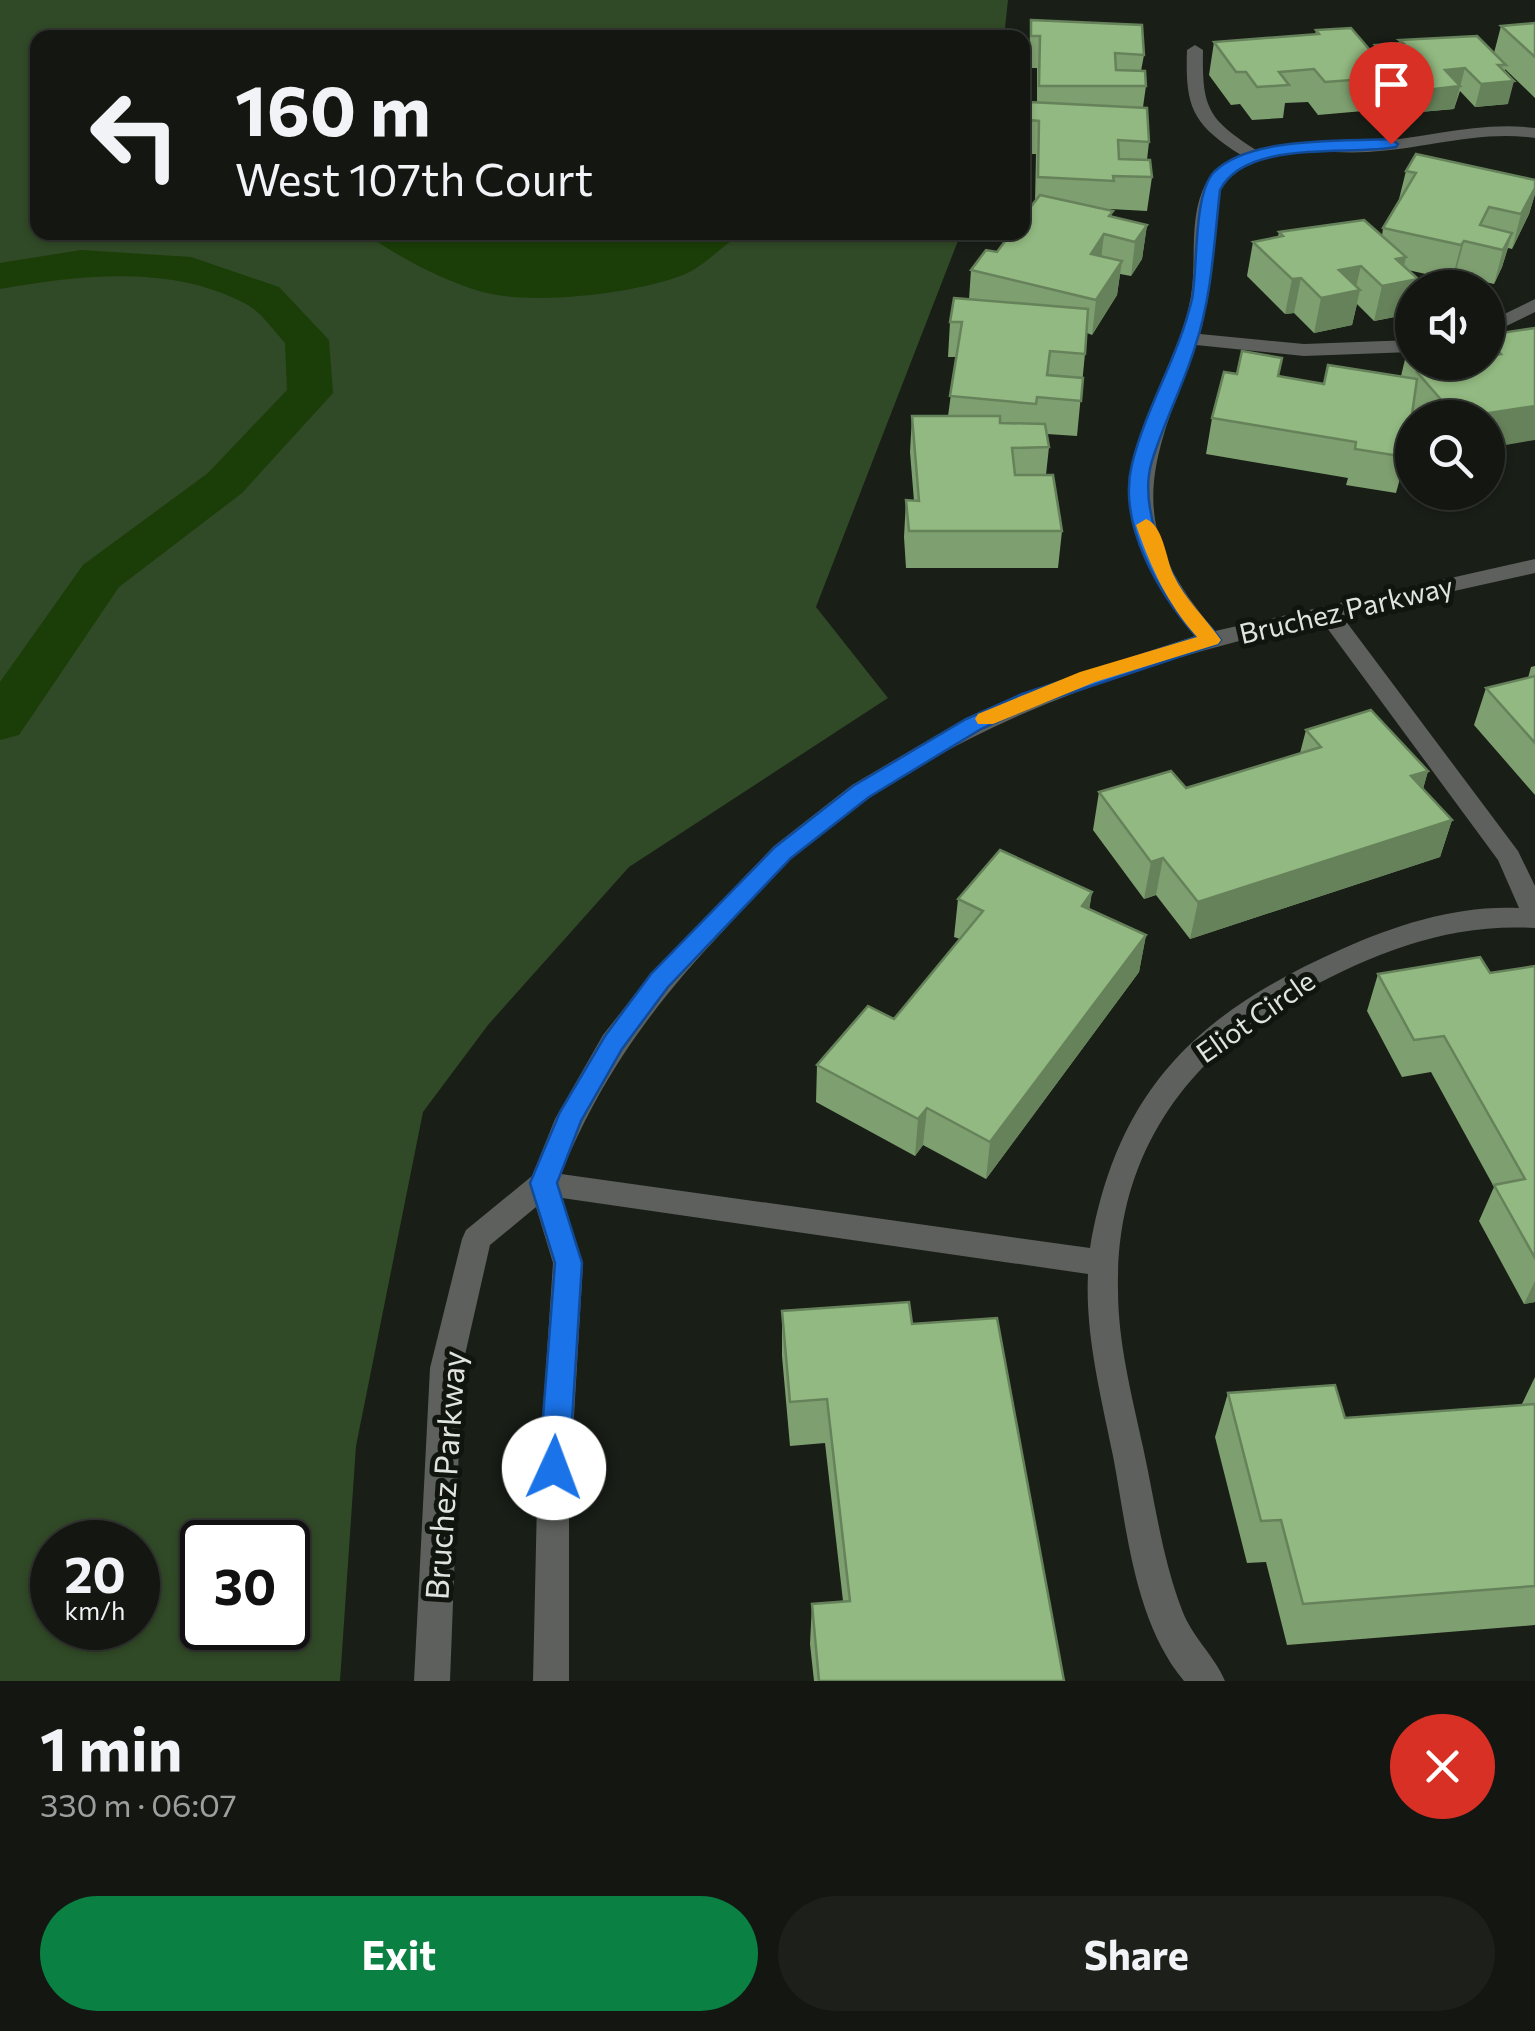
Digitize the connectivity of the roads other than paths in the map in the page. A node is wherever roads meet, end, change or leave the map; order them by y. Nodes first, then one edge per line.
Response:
1 (1195, 50) dead end
2 (1533, 132) edge
3 (1371, 147) junction
4 (1254, 156) junction
5 (1424, 163) edge
6 (1535, 305) edge
7 (1505, 320) edge
8 (1189, 339) junction
9 (1395, 347) edge
10 (1535, 566) edge
11 (1328, 613) junction
12 (1210, 640) junction
13 (1535, 916) edge
14 (544, 1183) junction
15 (1103, 1263) junction
16 (432, 1681) edge
17 (551, 1681) edge
18 (1208, 1681) edge

1 - 4 street
2 - 3 street
3 - 4 street
3 - 5 street
4 - 8 street
6 - 7 street
8 - 9 street
8 - 12 street
10 - 11 street, Bruchez Parkway
11 - 12 street, Bruchez Parkway
11 - 13 street
12 - 14 street, Bruchez Parkway
13 - 15 street, Eliot Circle
14 - 15 street
14 - 16 street, Bruchez Parkway
14 - 17 street
15 - 18 street, Eliot Circle

